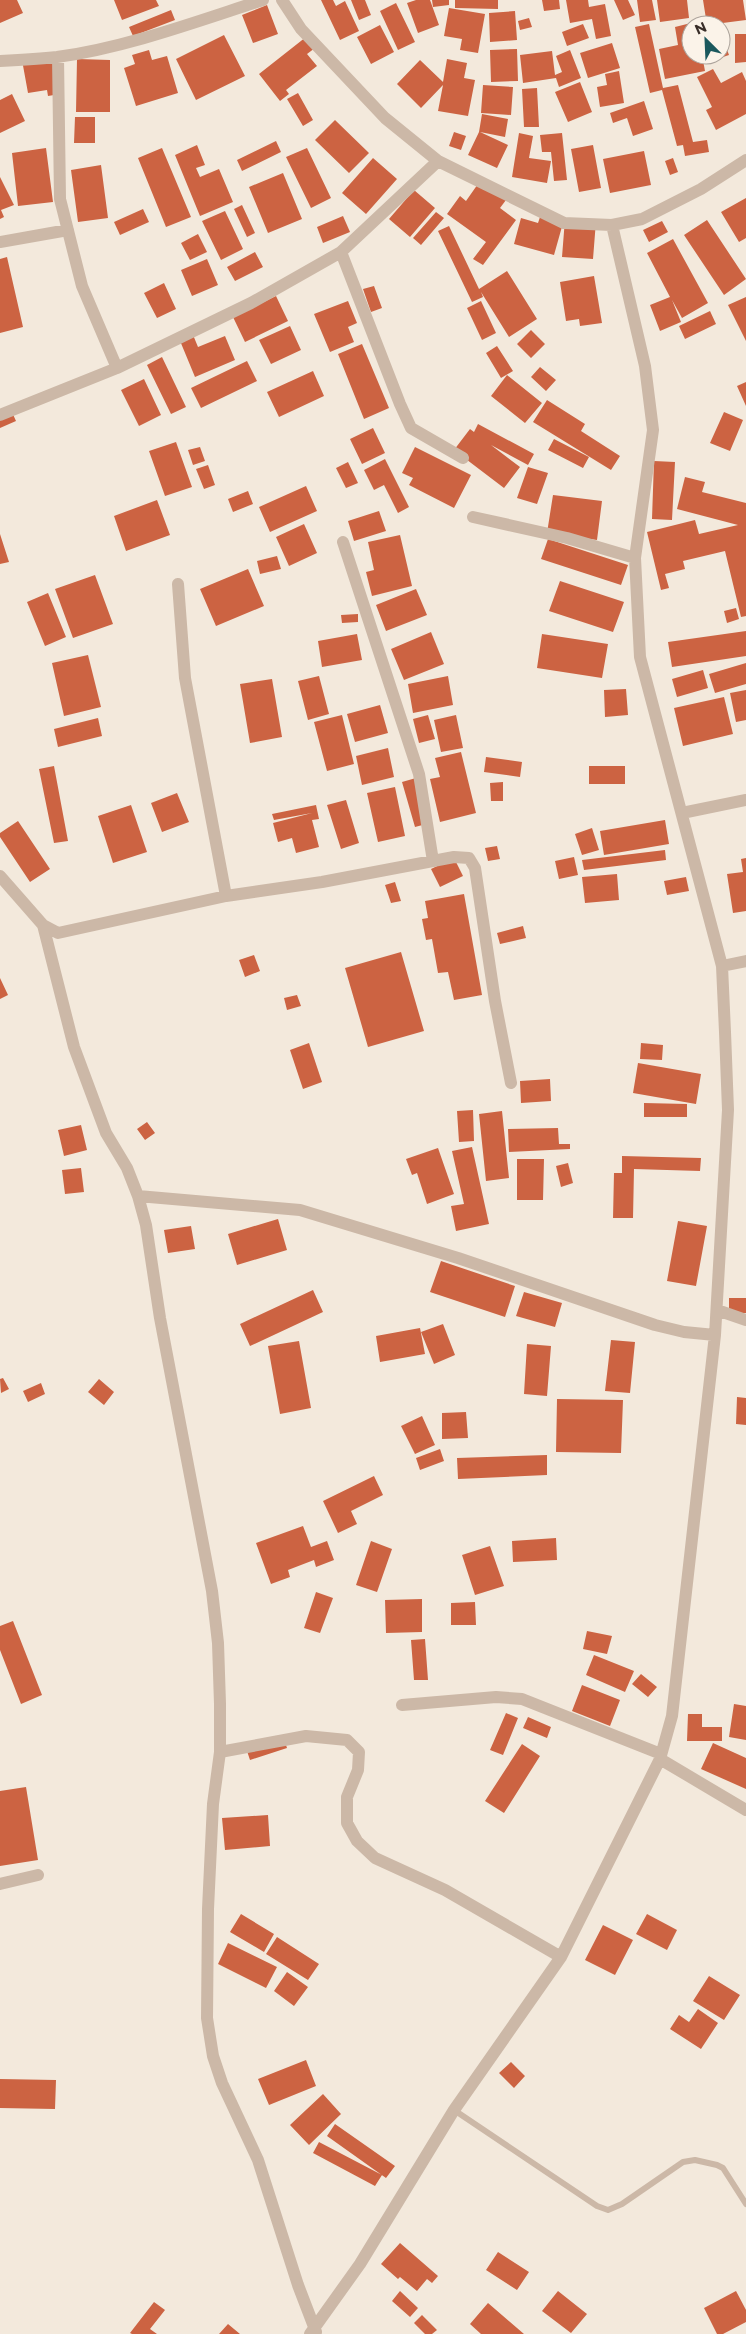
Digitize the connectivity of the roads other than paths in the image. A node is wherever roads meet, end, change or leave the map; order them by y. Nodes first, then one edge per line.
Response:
1 (263, 0) edge
2 (282, 0) edge
3 (58, 57) junction
4 (0, 61) edge
5 (746, 160) edge
6 (438, 161) junction
7 (612, 225) junction
8 (68, 230) junction
9 (0, 242) edge
10 (341, 252) junction
11 (117, 368) junction
12 (0, 415) edge
13 (463, 458) dead end
14 (473, 516) dead end
15 (343, 542) dead end
16 (635, 558) junction
17 (178, 584) dead end
18 (746, 800) edge
19 (682, 814) junction
20 (433, 861) junction
21 (0, 876) edge
22 (226, 896) junction
23 (43, 925) junction
24 (746, 961) edge
25 (722, 966) junction
26 (511, 1083) dead end
27 (138, 1196) junction
28 (717, 1310) junction
29 (746, 1320) edge
30 (715, 1335) junction
31 (402, 1705) dead end
32 (220, 1752) junction
33 (661, 1756) junction
34 (746, 1810) edge
35 (38, 1875) dead end
36 (0, 1884) edge
37 (561, 1957) junction
38 (454, 2110) junction
39 (746, 2204) edge
40 (314, 2331) edge

1 - 3 street
2 - 6 street
3 - 4 street
3 - 8 street
5 - 7 street
6 - 7 street
6 - 10 street
7 - 16 street
8 - 9 street
8 - 11 street
10 - 11 street
10 - 13 street
11 - 12 street
14 - 16 street
15 - 20 street
16 - 19 street
17 - 22 street
18 - 19 street
19 - 25 street
20 - 22 street
20 - 26 street
21 - 23 street
22 - 23 street
23 - 27 street
24 - 25 street
25 - 28 street
27 - 30 street
27 - 32 street
28 - 29 street
28 - 30 street
30 - 33 street
31 - 33 street
32 - 37 street
32 - 40 street
33 - 34 street
33 - 37 street
35 - 36 street
37 - 38 street
38 - 39 lane
38 - 40 street

